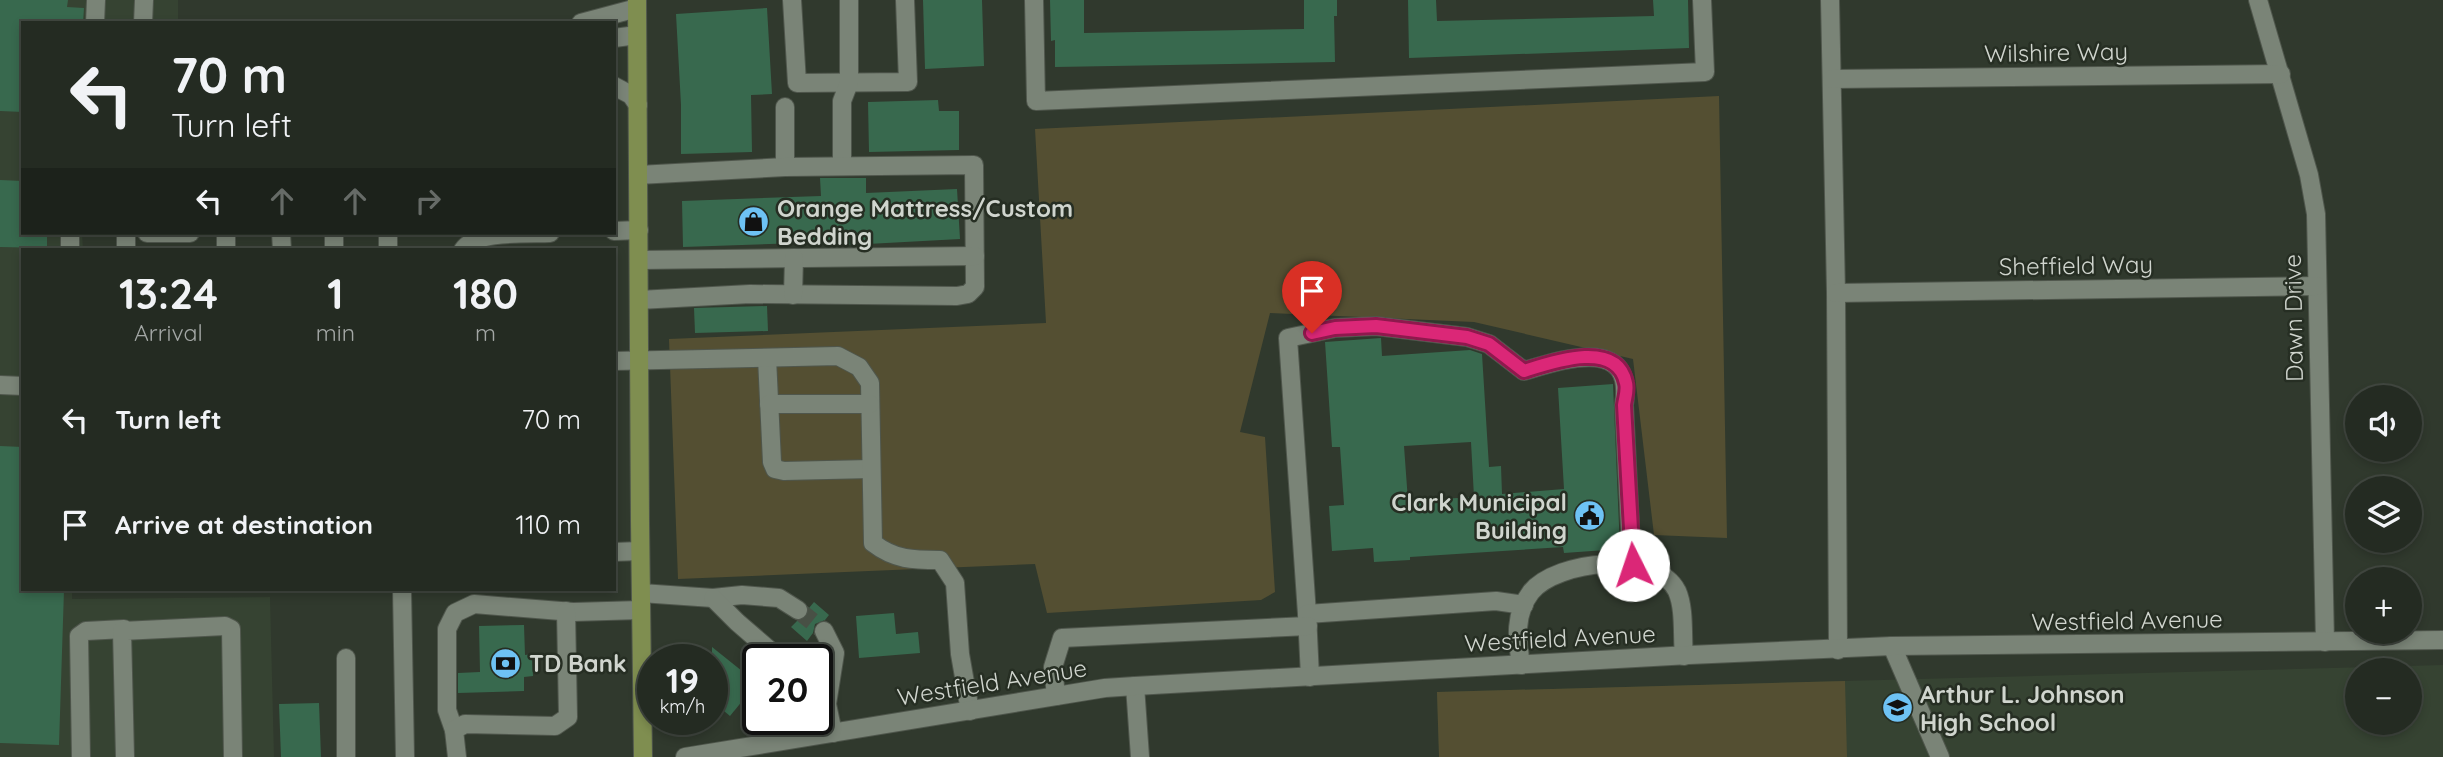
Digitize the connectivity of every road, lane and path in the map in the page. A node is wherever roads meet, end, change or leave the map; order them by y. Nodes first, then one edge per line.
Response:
1 (96, 0) edge
2 (144, 0) edge
3 (792, 0) edge
4 (849, 0) edge
5 (905, 0) edge
6 (1034, 0) edge
7 (1702, 0) edge
8 (1830, 0) edge
9 (2258, 0) edge
10 (637, 4) edge
11 (95, 21) edge
12 (144, 21) edge
13 (587, 21) edge
14 (638, 35) junction
15 (616, 38) edge
16 (2281, 74) junction
17 (1832, 79) junction
18 (849, 83) junction
19 (616, 87) edge
20 (638, 105) junction
21 (785, 107) dead end
22 (842, 166) junction
23 (785, 167) junction
24 (638, 175) junction
25 (639, 230) junction
26 (616, 231) edge
27 (489, 235) edge
28 (464, 248) edge
29 (975, 256) junction
30 (794, 258) junction
31 (639, 260) junction
32 (2317, 286) junction
33 (1836, 293) junction
34 (793, 295) junction
35 (639, 300) junction
36 (767, 358) junction
37 (616, 361) edge
38 (639, 361) junction
39 (0, 385) edge
40 (21, 386) edge
41 (769, 404) junction
42 (870, 404) junction
43 (871, 469) junction
44 (640, 551) junction
45 (616, 552) edge
46 (1633, 565) junction
47 (402, 591) edge
48 (713, 598) junction
49 (641, 601) junction
50 (1524, 605) junction
51 (798, 610) tunnel mouth
52 (566, 611) junction
53 (1307, 620) junction
54 (124, 629) junction
55 (824, 631) tunnel mouth
56 (2443, 640) edge
57 (2325, 642) junction
58 (762, 644) edge
59 (830, 644) edge
60 (1892, 646) junction
61 (1838, 650) junction
62 (1684, 656) junction
63 (346, 658) dead end
64 (1521, 665) junction
65 (1310, 677) junction
66 (1135, 686) junction
67 (1056, 696) junction
68 (970, 711) junction
69 (454, 730) junction
70 (833, 733) edge
71 (820, 735) edge
72 (81, 757) edge
73 (125, 757) edge
74 (233, 757) edge
75 (346, 757) edge
76 (405, 757) edge
77 (457, 757) edge
78 (643, 757) edge
79 (685, 757) edge
80 (1140, 757) edge
81 (1940, 757) edge

1 - 11 street
2 - 12 street
3 - 18 street
4 - 18 street
5 - 18 street
6 - 7 street
8 - 17 street
9 - 16 street, Dawn Drive
10 - 13 street
10 - 14 main road
14 - 15 street
14 - 20 main road
16 - 17 street, Wilshire Way
16 - 32 street, Dawn Drive
17 - 33 street
18 - 22 street
19 - 20 street
20 - 24 main road
21 - 23 street
22 - 23 street
22 - 29 street
23 - 24 street
24 - 25 main road
25 - 26 street
25 - 31 main road
27 - 28 street
29 - 30 street
29 - 34 street
30 - 31 street
30 - 34 street
31 - 35 main road
32 - 33 street, Sheffield Way
32 - 57 street, Dawn Drive
33 - 61 street
34 - 35 street
35 - 38 main road
36 - 38 street
36 - 41 street
36 - 42 street
37 - 38 street
38 - 44 main road
39 - 40 street
41 - 42 street
41 - 43 street
42 - 43 street
43 - 68 street
44 - 45 street
44 - 49 main road
46 - 50 street
46 - 53 street
46 - 62 street
47 - 76 street
48 - 49 street
48 - 51 street
48 - 58 street
49 - 52 street
49 - 78 main road
50 - 53 street
50 - 64 street
52 - 69 street
52 - 69 street
53 - 65 street
53 - 67 street
54 - 72 street
54 - 73 street
54 - 74 street
55 - 59 street
56 - 57 street, Westfield Avenue
57 - 60 street, Westfield Avenue
60 - 61 street, Westfield Avenue
60 - 81 street
61 - 62 street, Westfield Avenue
62 - 64 street, Westfield Avenue
63 - 75 street
64 - 65 street, Westfield Avenue
65 - 66 street, Westfield Avenue
66 - 67 street, Westfield Avenue
66 - 80 street
67 - 68 street, Westfield Avenue
68 - 70 street, Westfield Avenue
69 - 77 street
71 - 79 street, Westfield Avenue

